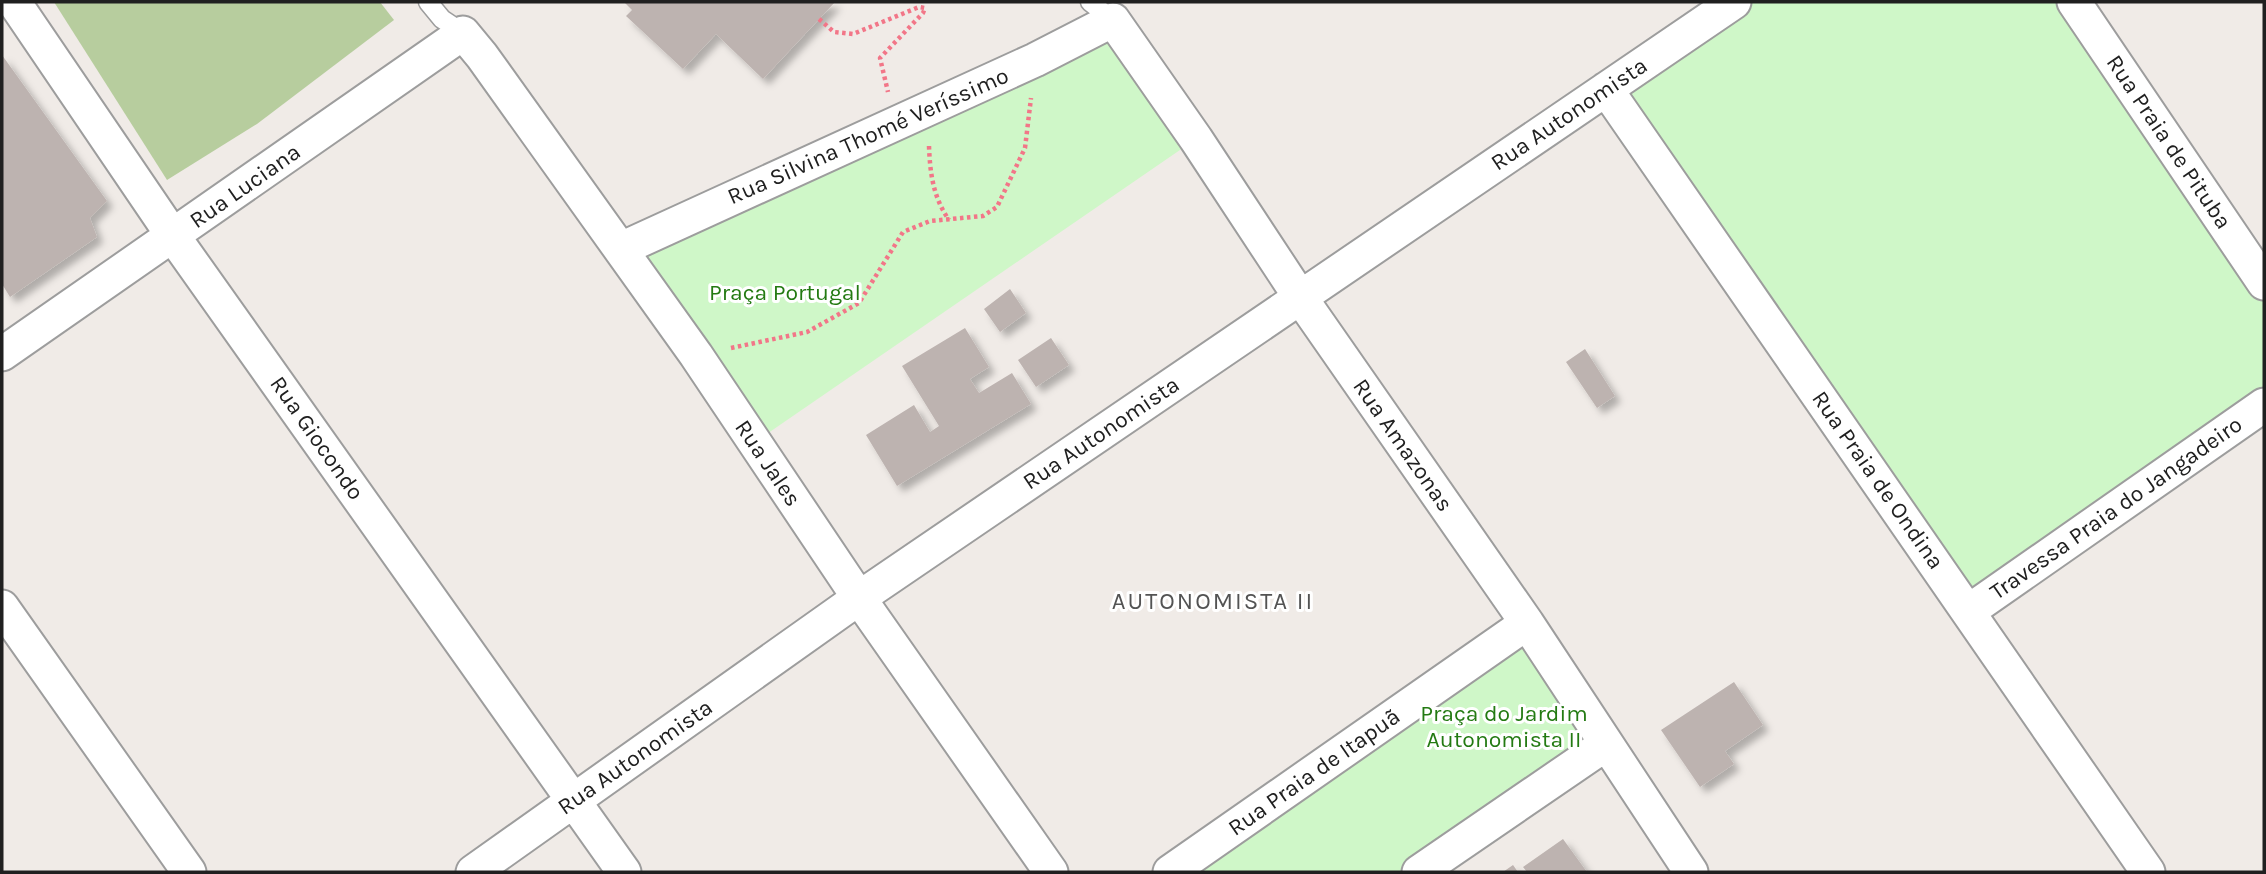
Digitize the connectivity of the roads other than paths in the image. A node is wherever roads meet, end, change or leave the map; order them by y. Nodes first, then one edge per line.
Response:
1 (14, 2) edge
2 (428, 2) edge
3 (1734, 2) edge
4 (2074, 2) edge
5 (1102, 11) edge
6 (473, 44) junction
7 (1606, 89) junction
8 (173, 236) junction
9 (621, 249) junction
10 (2264, 283) edge
11 (1300, 297) junction
12 (2, 354) edge
13 (2264, 405) edge
14 (859, 598) junction
15 (2, 607) edge
16 (1969, 611) junction
17 (1527, 624) junction
18 (1606, 744) junction
19 (575, 800) junction
20 (190, 872) edge
21 (473, 872) edge
22 (624, 872) edge
23 (1051, 872) edge
24 (1170, 872) edge
25 (1419, 872) edge
26 (1691, 872) edge
27 (2148, 872) edge

1 - 8 street, Rua Giocondo
2 - 6 lane
3 - 7 street, Rua Autonomista
4 - 10 street, Rua Praia de Pituba
5 - 9 street, Rua Silvina Thomé Veríssimo
5 - 11 street, Rua Amazonas
6 - 8 street, Rua Luciana
6 - 9 street, Rua Jales
7 - 11 street, Rua Autonomista
7 - 16 street, Rua Praia de Ondina
8 - 12 street, Rua Luciana
8 - 19 street, Rua Giocondo
9 - 14 street, Rua Jales
11 - 14 street, Rua Autonomista
11 - 17 street, Rua Amazonas
13 - 16 street, Travessa Praia do Jangadeiro
14 - 19 street, Rua Autonomista
14 - 23 street, Rua Jales
15 - 20 street
16 - 27 street, Rua Praia de Ondina
17 - 18 street, Rua Amazonas
17 - 24 street, Rua Praia de Itapuã
18 - 25 street
18 - 26 street, Rua Amazonas
19 - 21 street, Rua Autonomista
19 - 22 street, Rua Giocondo

